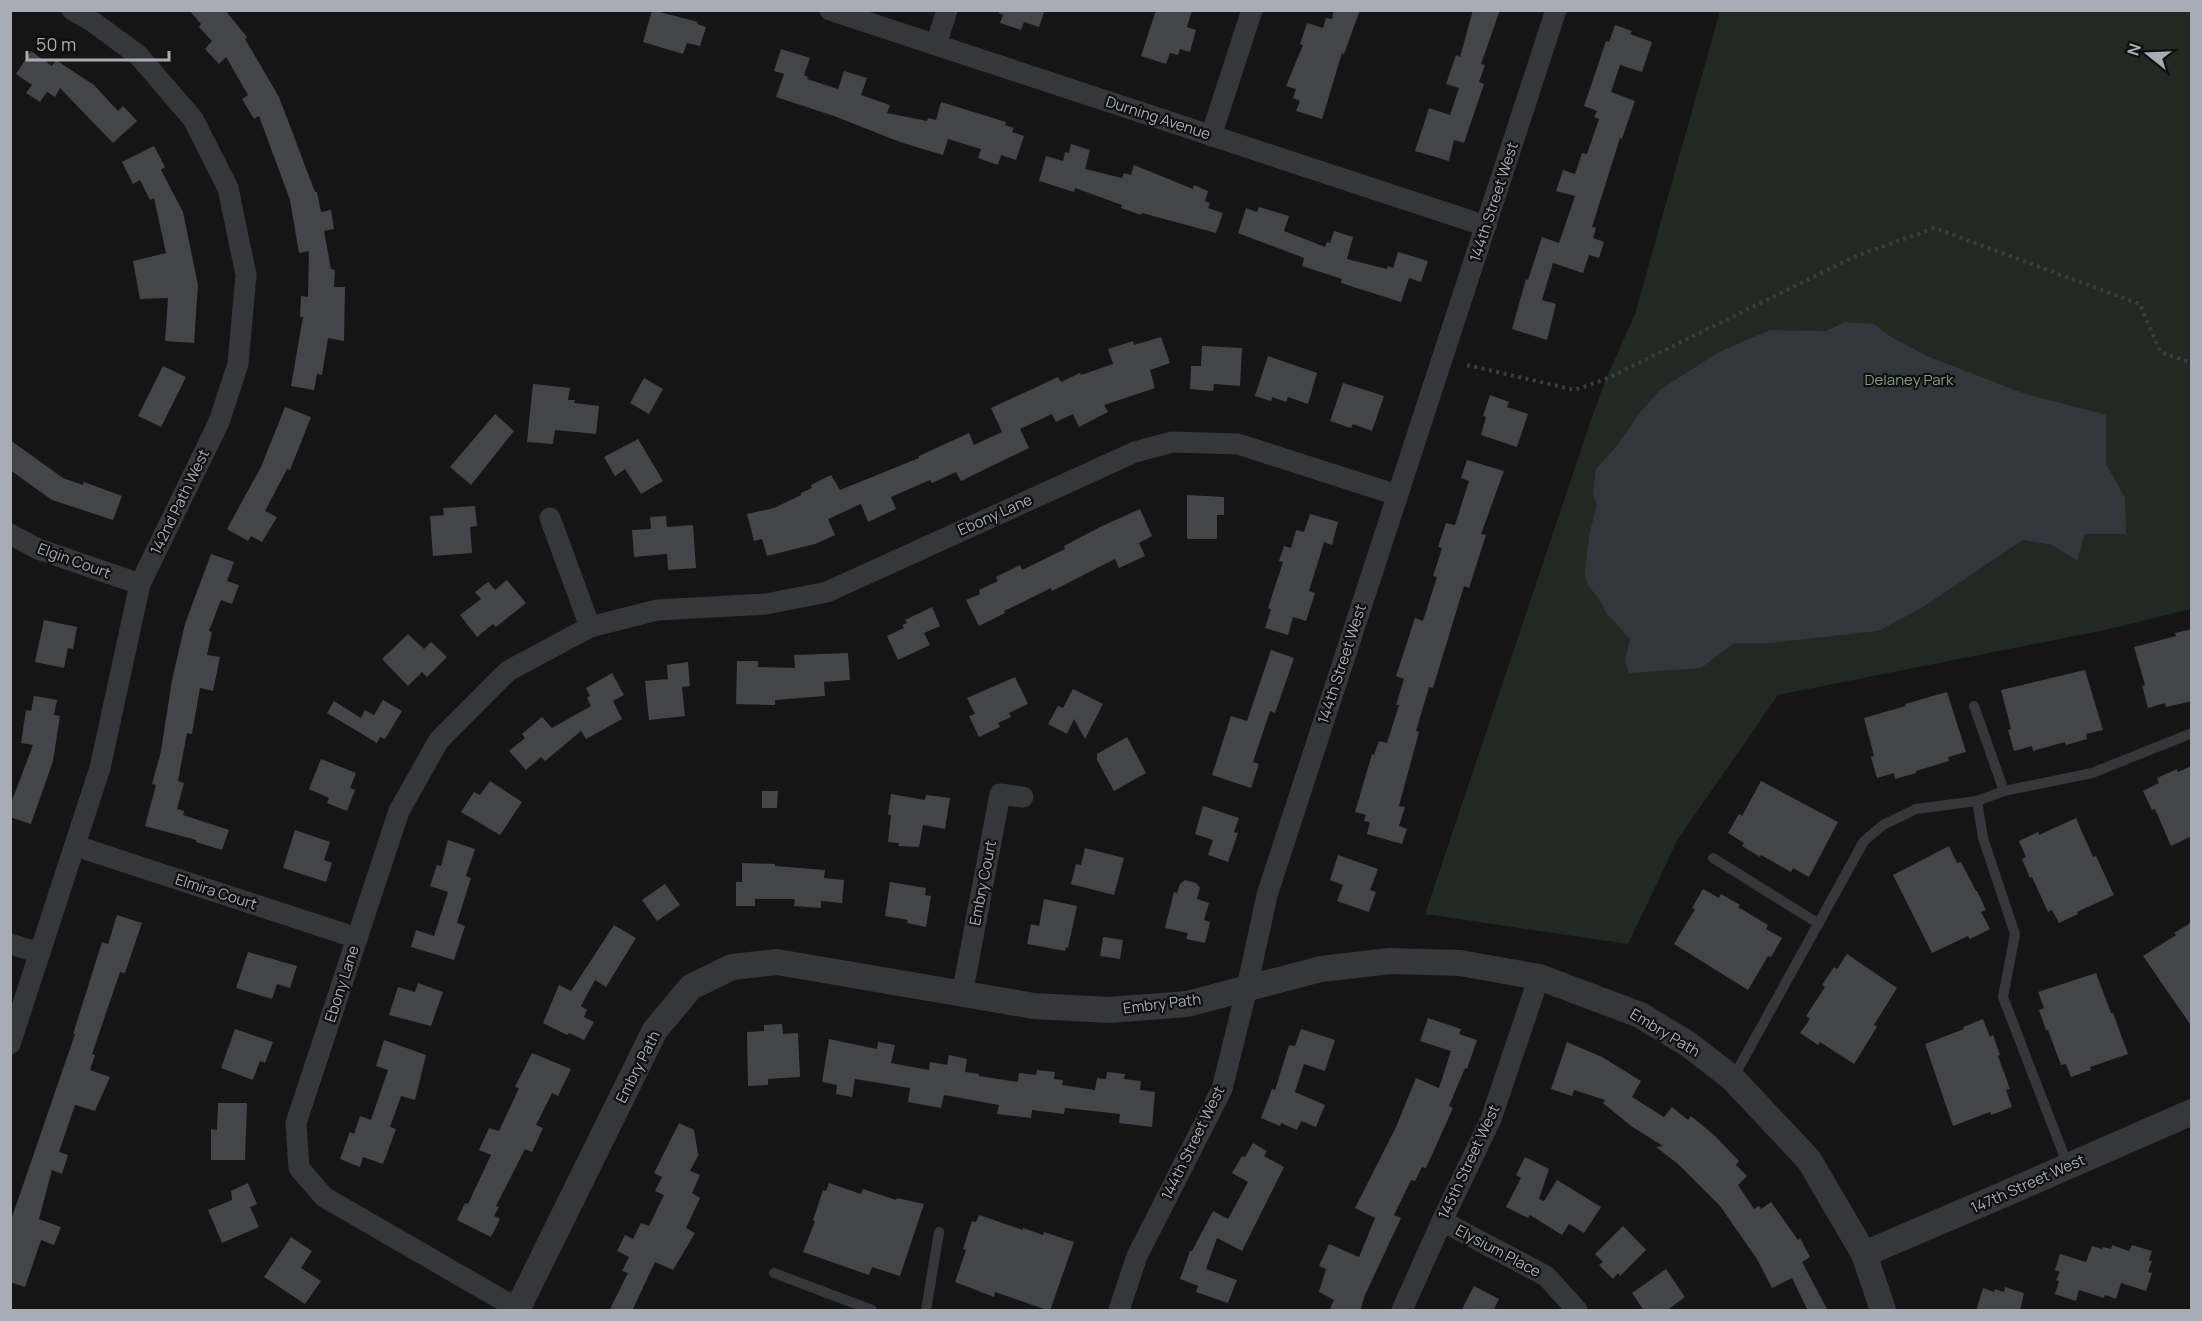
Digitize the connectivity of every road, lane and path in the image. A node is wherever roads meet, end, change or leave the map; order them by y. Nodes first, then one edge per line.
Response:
1 (72, 10) edge
2 (830, 10) edge
3 (947, 10) edge
4 (1252, 10) edge
5 (1556, 10) edge
6 (936, 45) junction
7 (1211, 136) junction
8 (1486, 226) junction
9 (2192, 363) edge
10 (1467, 365) dead end
11 (1397, 495) junction
12 (550, 518) dead end
13 (10, 534) edge
14 (140, 584) junction
15 (590, 627) junction
16 (1974, 706) dead end
17 (2192, 733) edge
18 (2004, 791) junction
19 (1023, 797) dead end
20 (1977, 801) junction
21 (76, 846) junction
22 (1713, 858) dead end
23 (1818, 924) junction
24 (357, 938) junction
25 (10, 944) edge
26 (40, 953) junction
27 (1539, 977) junction
28 (1247, 988) junction
29 (962, 995) junction
30 (10, 1044) edge
31 (1732, 1078) junction
32 (2192, 1112) edge
33 (2068, 1166) junction
34 (1442, 1221) junction
35 (939, 1232) dead end
36 (1864, 1254) junction
37 (774, 1273) dead end
38 (518, 1310) edge
39 (872, 1311) edge
40 (926, 1311) edge
41 (1119, 1311) edge
42 (1402, 1311) edge
43 (1577, 1311) edge
44 (1883, 1311) edge

1 - 14 street, 142nd Path West
2 - 6 street, Durning Avenue
3 - 6 street
4 - 7 street
5 - 8 street, 144th Street West
6 - 7 street, Durning Avenue
7 - 8 street, Durning Avenue
8 - 11 street, 144th Street West
9 - 10 path
11 - 15 street, Ebony Lane
11 - 28 street, 144th Street West
12 - 15 street
13 - 14 street, Elgin Court
14 - 21 street, 142nd Path West
15 - 24 street, Ebony Lane
16 - 18 lane
17 - 18 lane
18 - 20 lane
19 - 29 street, Embry Court
20 - 23 lane
20 - 33 lane
21 - 24 street, Elmira Court
21 - 26 street, 142nd Path West
22 - 23 lane
23 - 31 lane
24 - 38 street, Ebony Lane
25 - 26 street
26 - 30 street, 142nd Path West
27 - 28 street, Embry Path
27 - 31 street, Embry Path
27 - 34 street, 145th Street West
28 - 29 street, Embry Path
28 - 41 street, 144th Street West
29 - 38 street, Embry Path
31 - 36 street, Embry Path
32 - 33 street, 147th Street West
33 - 36 street, 147th Street West
34 - 42 street, 145th Street West
34 - 43 street, Elysium Place
35 - 40 lane
36 - 44 street, Embry Path
37 - 39 lane

